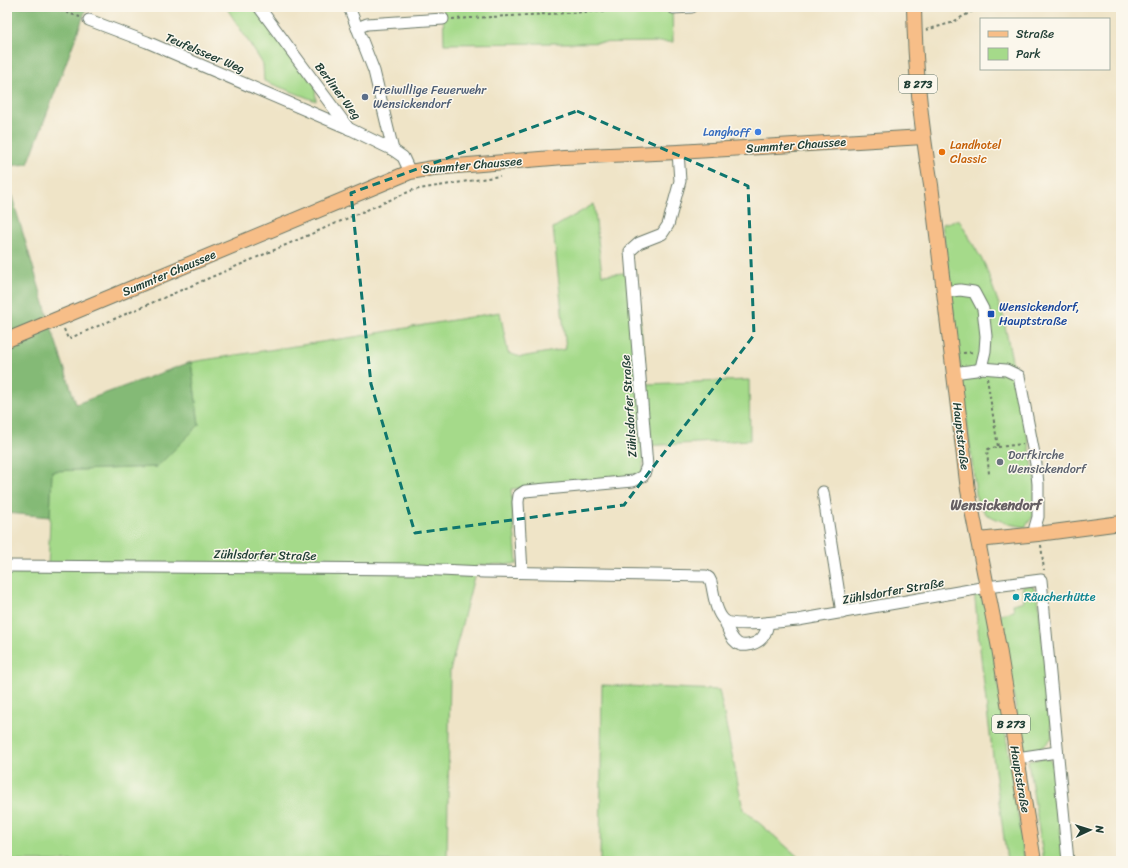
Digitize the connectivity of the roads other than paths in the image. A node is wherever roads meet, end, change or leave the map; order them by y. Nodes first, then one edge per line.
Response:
1 (259, 7) edge
2 (349, 7) edge
3 (692, 7) edge
4 (914, 7) edge
5 (673, 8) edge
6 (443, 19) road end
7 (89, 20) road end
8 (357, 28) junction
9 (350, 129) junction
10 (923, 137) junction
11 (393, 150) junction
12 (678, 152) junction
13 (410, 172) junction
14 (944, 292) junction
15 (7, 340) edge
16 (983, 368) junction
17 (953, 373) junction
18 (823, 492) dead end
19 (1121, 523) edge
20 (1038, 535) junction
21 (978, 540) junction
22 (7, 566) edge
23 (522, 572) junction
24 (987, 587) junction
25 (842, 613) junction
26 (725, 621) junction
27 (768, 623) junction
28 (1057, 752) junction
29 (1017, 758) junction
30 (1034, 861) edge
31 (1068, 861) edge

1 - 9 street, Berliner Weg
2 - 8 street
3 - 5 street
4 - 10 main road, Hauptstraße / B 273
6 - 8 street
7 - 9 street, Teufelsseer Weg
8 - 11 street
9 - 11 street, Berliner Weg
10 - 12 main road, Summter Chaussee
10 - 14 main road, Hauptstraße / B 273
11 - 13 street, Berliner Weg
12 - 13 main road, Summter Chaussee
12 - 23 street, Zühlsdorfer Straße
13 - 15 main road, Summter Chaussee
14 - 16 street
14 - 17 main road, Hauptstraße / B 273
16 - 17 street
16 - 20 street
17 - 21 main road, Hauptstraße / B 273
18 - 25 street
19 - 20 main road
20 - 21 main road
21 - 24 main road, Hauptstraße / B 273
22 - 23 street, Zühlsdorfer Straße
23 - 26 street, Zühlsdorfer Straße
24 - 25 street, Zühlsdorfer Straße
24 - 28 street, Zühlsdorfer Straße
24 - 29 main road, Hauptstraße / B 273
25 - 27 street, Zühlsdorfer Straße
26 - 27 street, Zühlsdorfer Straße
26 - 27 street
28 - 29 street
28 - 31 street
29 - 30 main road, Hauptstraße / B 273

